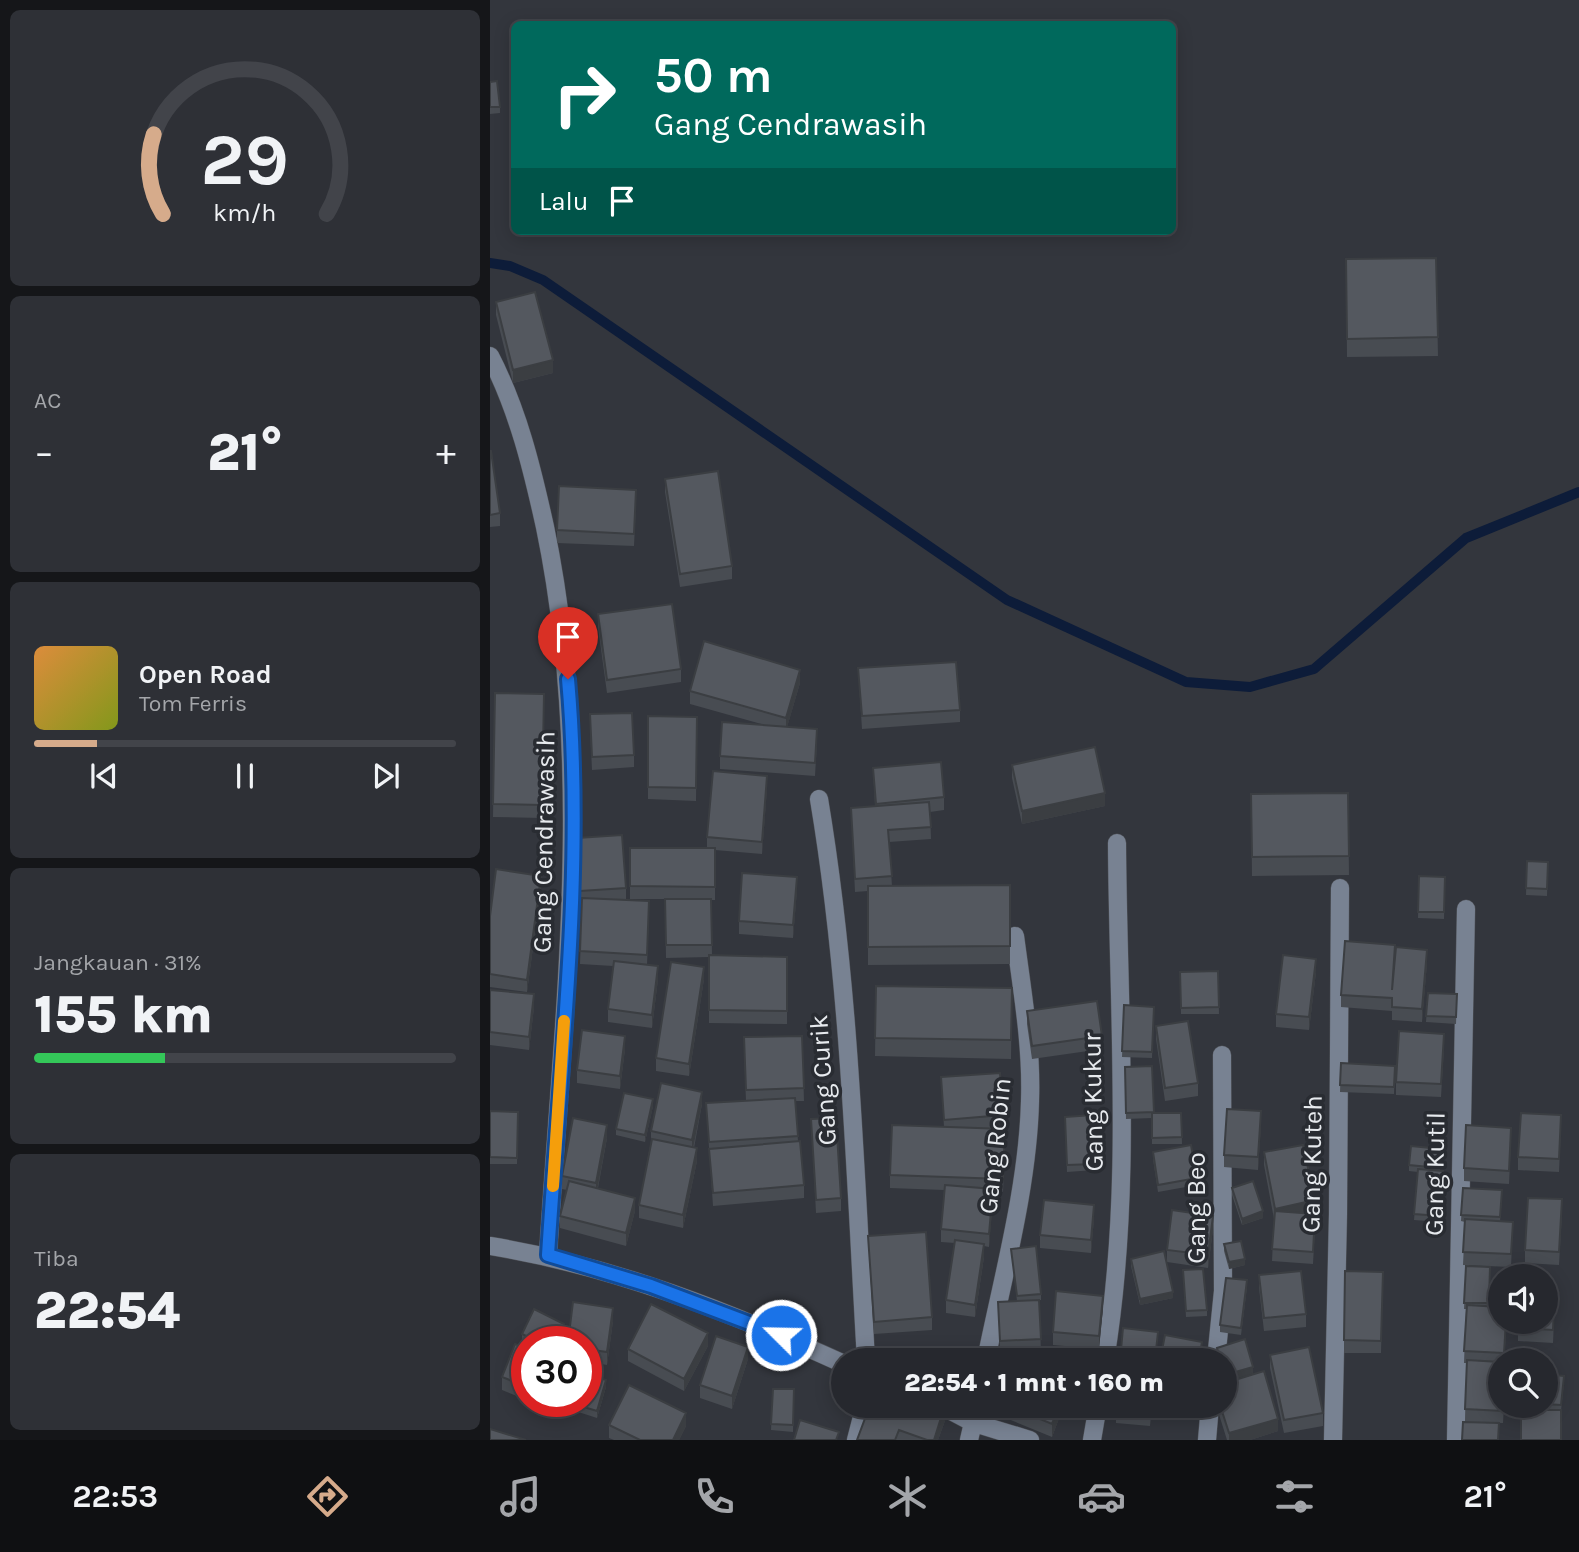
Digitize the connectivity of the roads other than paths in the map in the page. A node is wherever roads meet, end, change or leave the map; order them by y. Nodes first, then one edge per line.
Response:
1 (490, 356) edge
2 (819, 799) dead end
3 (1116, 843) dead end
4 (1340, 888) dead end
5 (1466, 909) dead end
6 (1015, 936) dead end
7 (1222, 1055) dead end
8 (490, 1246) edge
9 (548, 1255) junction
10 (865, 1348) edge
11 (988, 1348) edge
12 (1107, 1348) edge
13 (1217, 1348) edge
14 (831, 1358) edge
15 (862, 1418) edge
16 (1096, 1418) edge
17 (1209, 1418) edge
18 (973, 1423) edge
19 (856, 1440) edge
20 (1030, 1440) edge
21 (1092, 1440) edge
22 (1207, 1440) edge
23 (1333, 1440) edge
24 (1456, 1440) edge

1 - 9 street, Gang Cendrawasih
2 - 10 street, Gang Curik
3 - 12 street, Gang Kukur
4 - 23 street, Gang Kuteh
5 - 24 street, Gang Kutil
6 - 11 street, Gang Robin
7 - 13 street, Gang Beo
8 - 9 street
9 - 14 street
15 - 19 street
16 - 21 street
17 - 22 street
18 - 20 street

